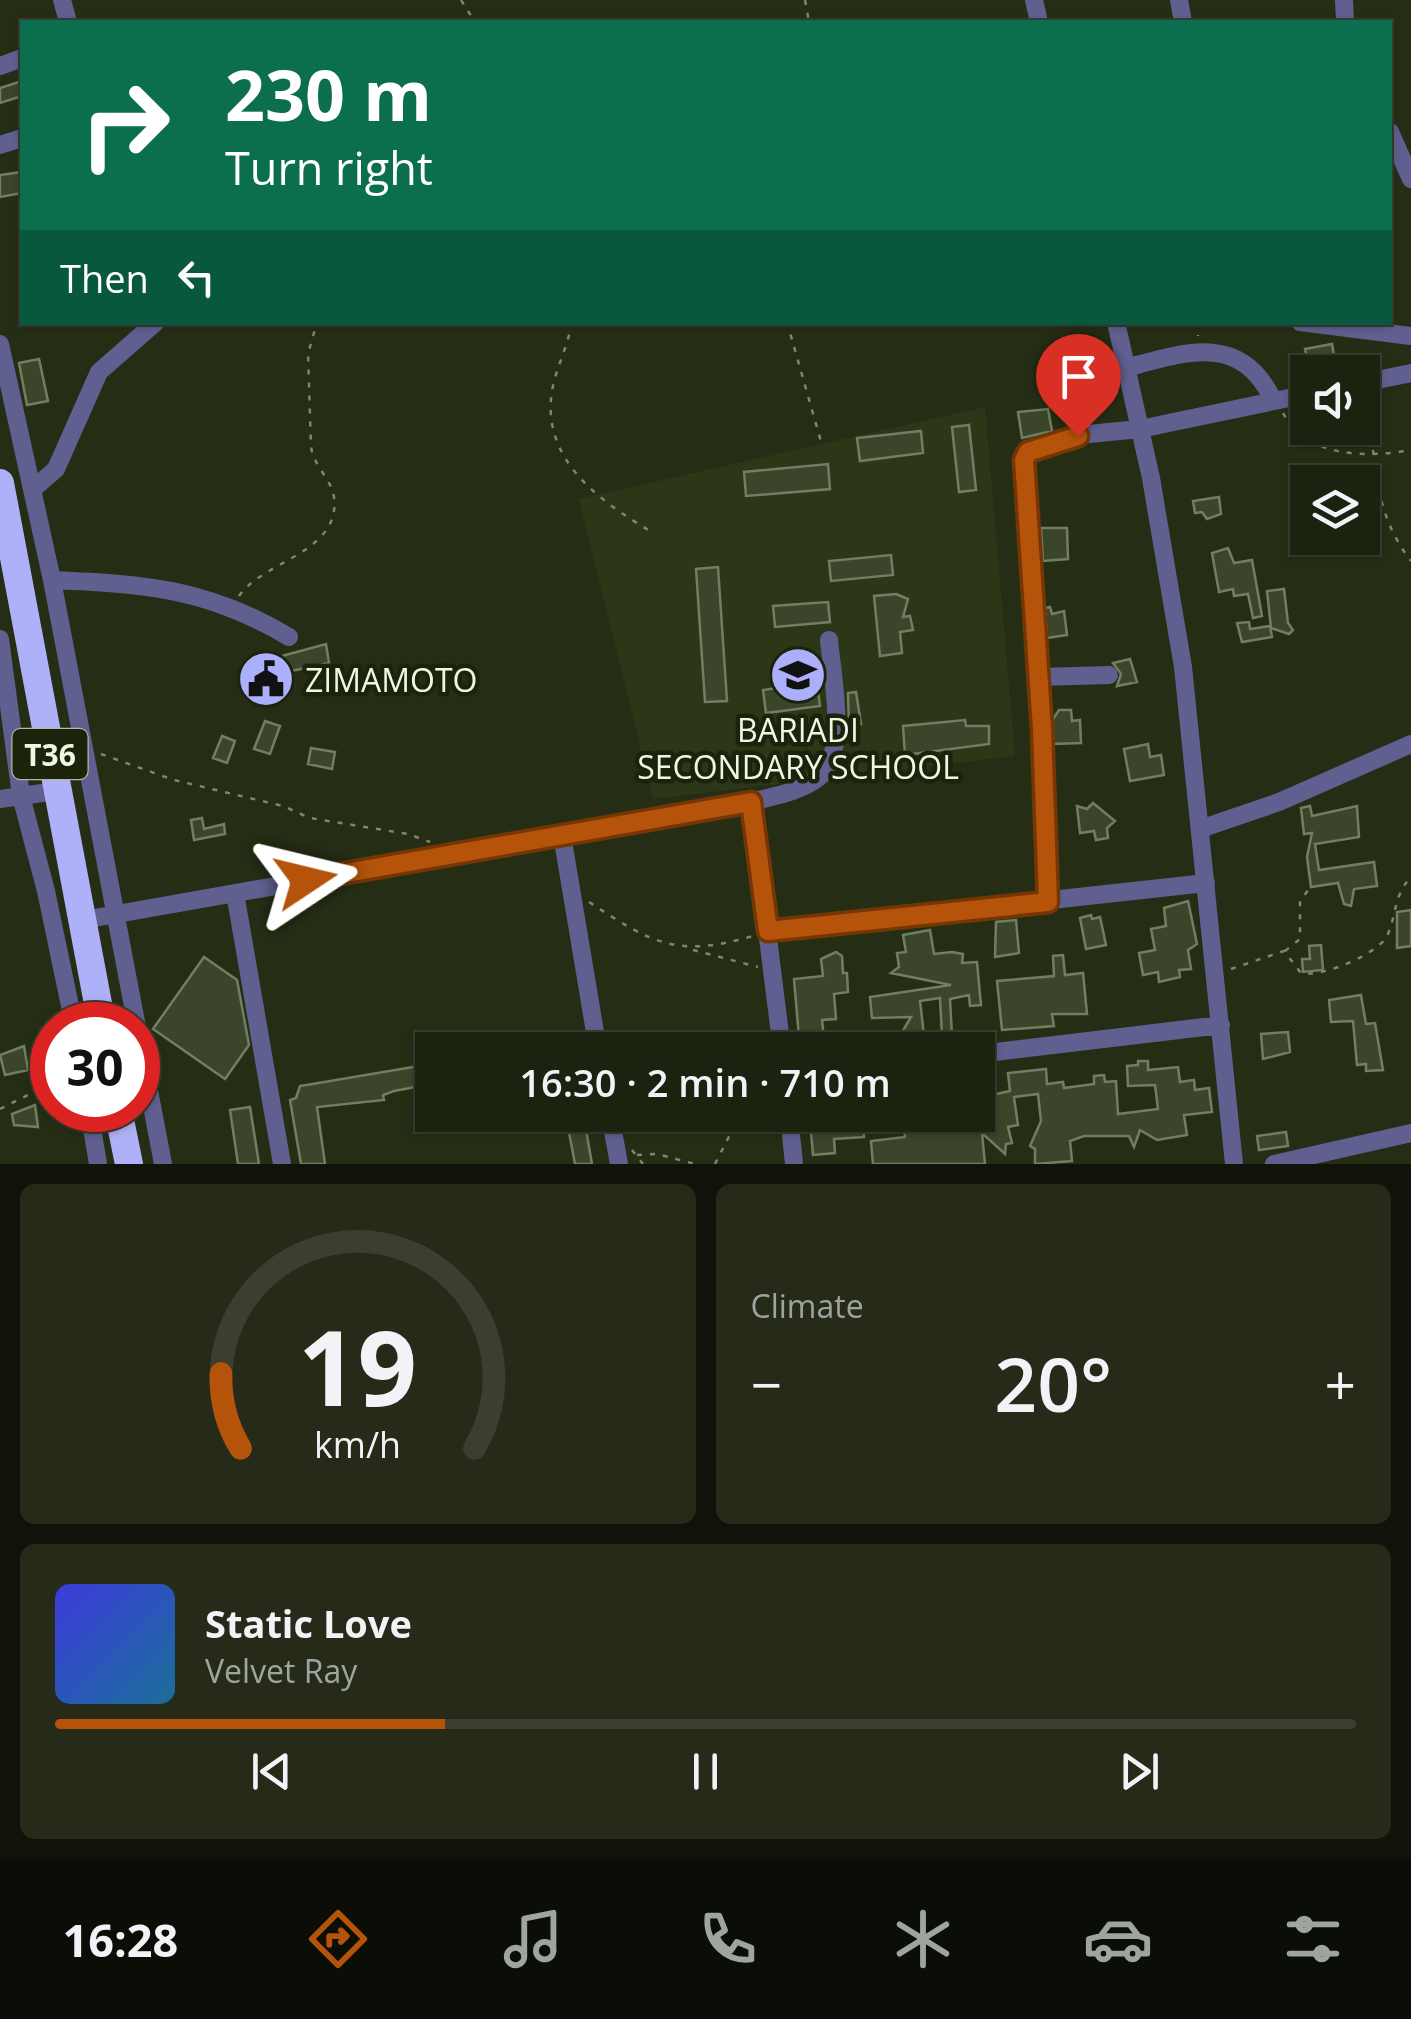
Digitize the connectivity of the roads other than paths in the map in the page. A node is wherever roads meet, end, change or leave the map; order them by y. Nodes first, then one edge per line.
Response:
1 (1392, 136) edge
2 (1410, 173) edge
3 (153, 325) edge
4 (1117, 325) edge
5 (1324, 325) edge
6 (1411, 336) edge
7 (0, 344) edge
8 (1126, 368) junction
9 (1411, 373) edge
10 (1380, 379) edge
11 (1290, 397) edge
12 (1273, 400) junction
13 (1140, 428) junction
14 (0, 483) edge
15 (32, 490) junction
16 (52, 580) junction
17 (289, 638) dead end
18 (0, 640) edge
19 (830, 640) dead end
20 (1109, 675) dead end
21 (1039, 677) junction
22 (1411, 744) edge
23 (56, 790) junction
24 (20, 796) junction
25 (0, 799) edge
26 (751, 802) junction
27 (1203, 828) junction
28 (562, 836) junction
29 (1206, 884) junction
30 (235, 892) junction
31 (1048, 902) junction
32 (117, 914) junction
33 (83, 920) junction
34 (768, 931) junction
35 (69, 1002) edge
36 (98, 1002) edge
37 (1221, 1024) junction
38 (595, 1032) edge
39 (780, 1032) edge
40 (995, 1052) edge
41 (93, 1132) edge
42 (122, 1132) edge
43 (613, 1132) edge
44 (791, 1132) edge
45 (1411, 1134) edge
46 (98, 1164) edge
47 (129, 1164) edge
48 (163, 1164) edge
49 (282, 1164) edge
50 (619, 1164) edge
51 (794, 1164) edge
52 (1234, 1164) edge
53 (1274, 1164) edge

1 - 2 street
3 - 15 street
4 - 8 street
5 - 6 street
7 - 15 street
8 - 12 street
8 - 13 street
9 - 10 street
11 - 12 street
12 - 13 street
13 - 21 street
13 - 27 street
14 - 23 highway, T36
15 - 16 street
16 - 17 street
16 - 32 street
18 - 24 street
19 - 26 street
20 - 21 street
21 - 31 street
22 - 27 street
23 - 24 street
23 - 33 highway, T36
24 - 25 street
24 - 35 street
26 - 28 street
26 - 34 street
27 - 29 street
28 - 30 street
28 - 38 street
29 - 31 street
29 - 37 street
30 - 32 street
30 - 49 street
31 - 34 street
32 - 33 street
32 - 48 street
33 - 36 highway, T36
34 - 39 street
37 - 40 street
37 - 52 street
41 - 46 street
42 - 47 highway
43 - 50 street
44 - 51 street
45 - 53 street

